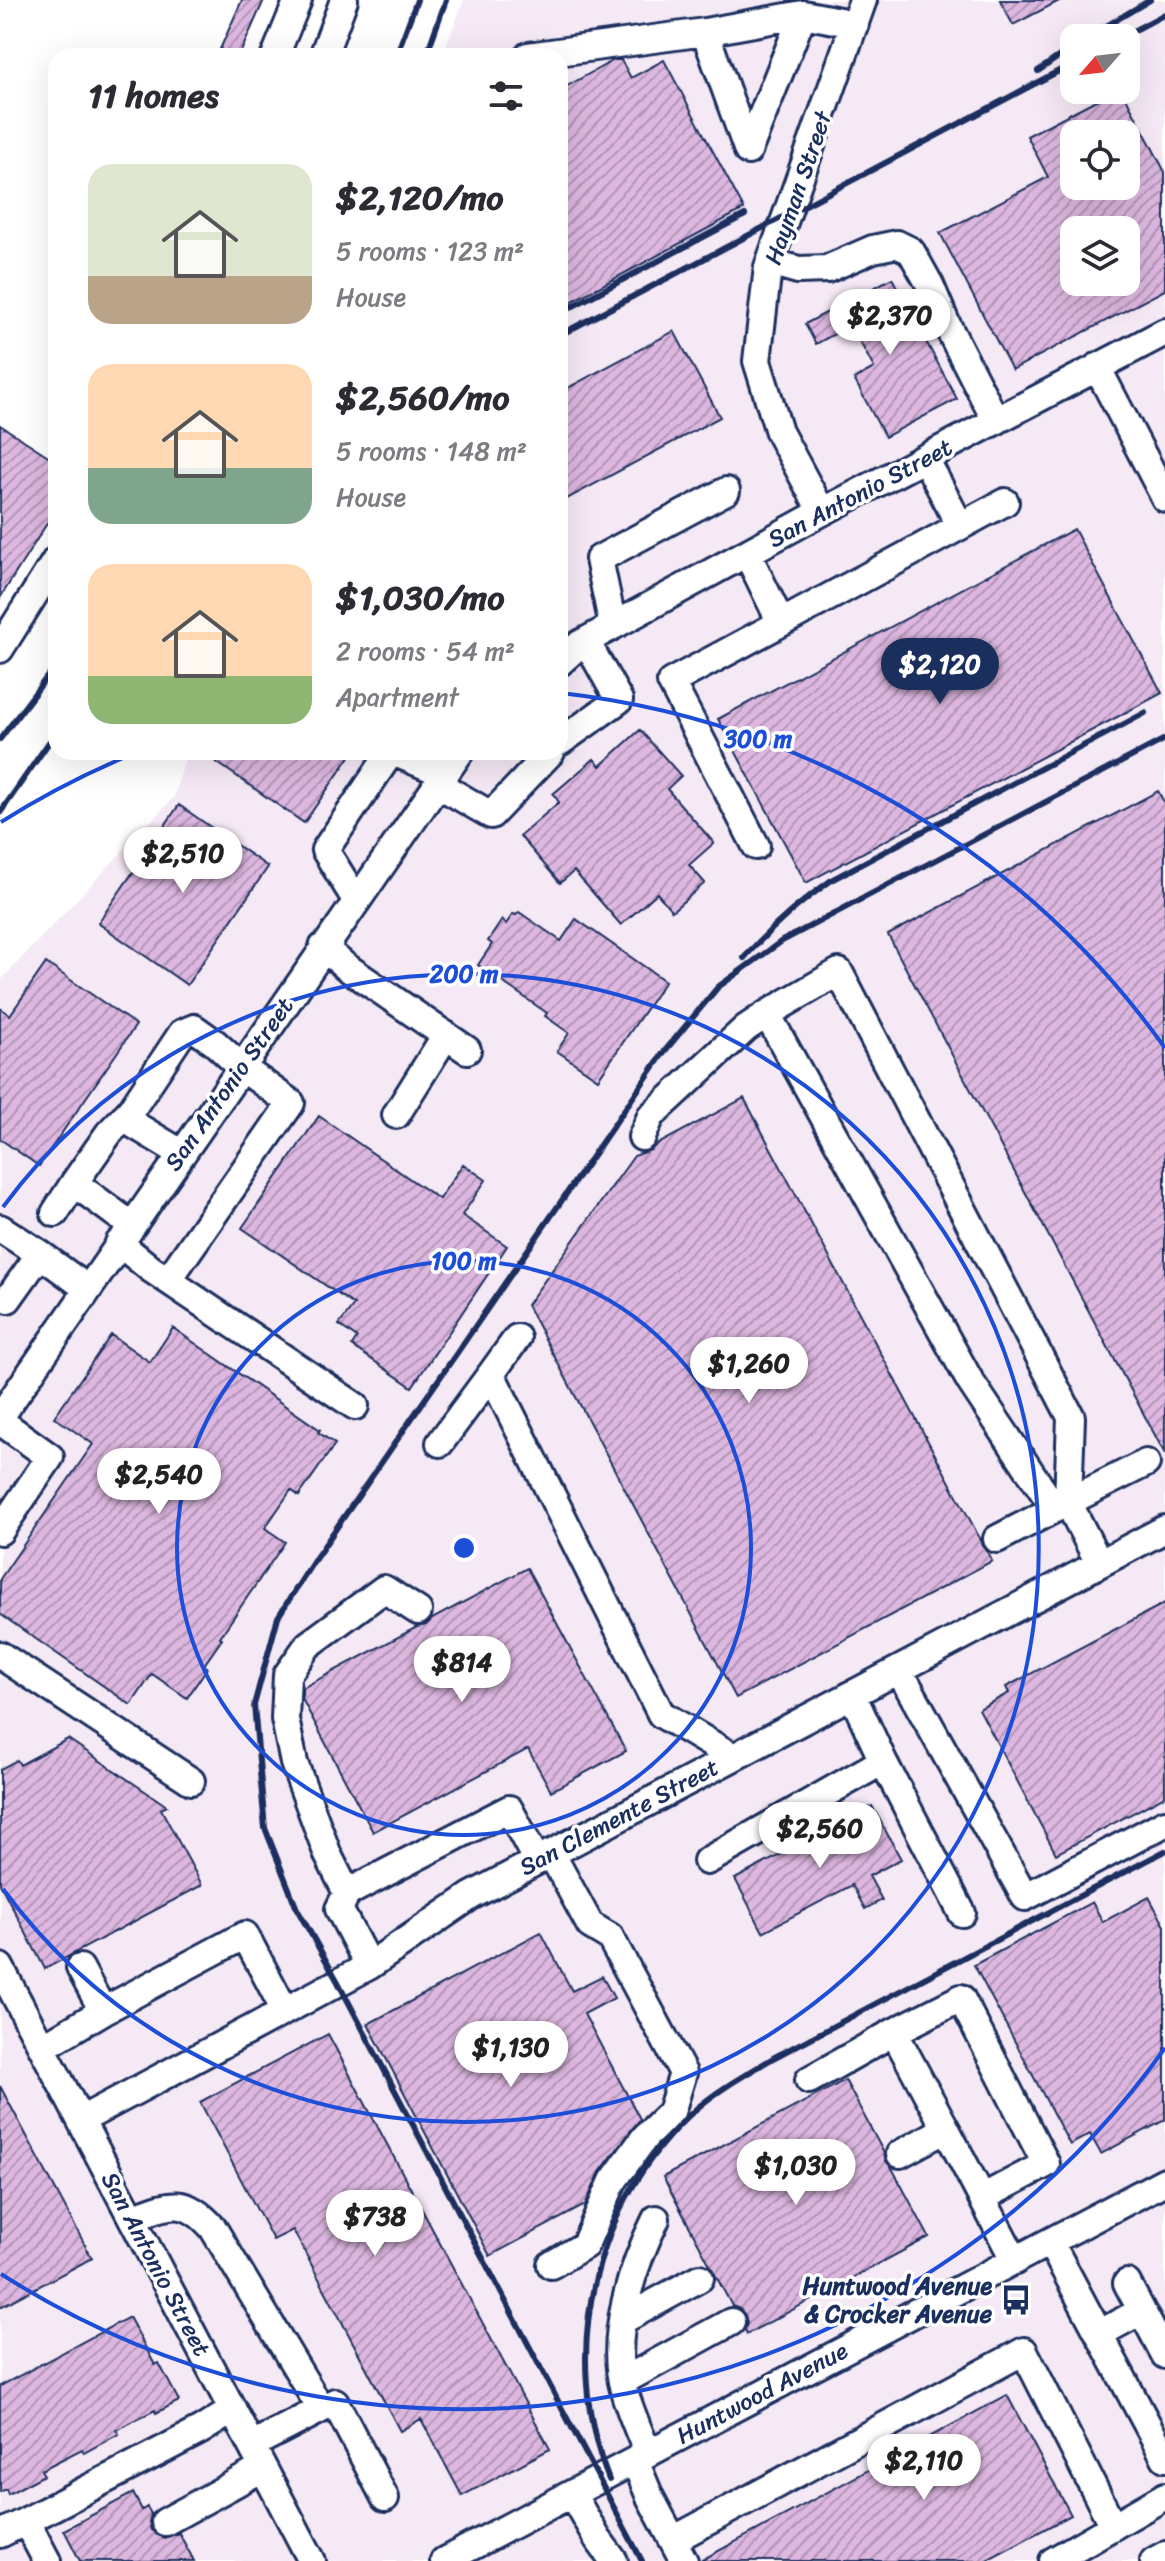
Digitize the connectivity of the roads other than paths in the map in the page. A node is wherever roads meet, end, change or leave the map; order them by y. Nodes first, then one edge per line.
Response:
1 (298, 0) edge
2 (344, 0) edge
3 (859, 12) edge
4 (803, 14) junction
5 (705, 32) junction
6 (278, 48) edge
7 (326, 48) edge
8 (568, 51) edge
9 (770, 262) junction
10 (1165, 332) edge
11 (1097, 367) junction
12 (996, 421) junction
13 (925, 458) junction
14 (726, 491) dead end
15 (1165, 498) edge
16 (1005, 502) dead end
17 (822, 512) junction
18 (960, 526) junction
19 (747, 553) junction
20 (48, 573) edge
21 (781, 623) junction
22 (613, 626) junction
23 (0, 649) edge
24 (569, 650) edge
25 (568, 736) edge
26 (387, 760) edge
27 (407, 760) edge
28 (454, 760) edge
29 (543, 760) edge
30 (440, 778) junction
31 (756, 846) dead end
32 (356, 900) junction
33 (323, 947) junction
34 (767, 1014) junction
35 (241, 1067) junction
36 (396, 1115) dead end
37 (123, 1118) junction
38 (642, 1137) dead end
39 (181, 1153) junction
40 (74, 1183) junction
41 (55, 1213) dead end
42 (0, 1228) edge
43 (125, 1234) junction
44 (40, 1254) junction
45 (168, 1280) junction
46 (88, 1289) junction
47 (8, 1299) dead end
48 (517, 1338) dead end
49 (491, 1374) junction
50 (355, 1406) dead end
51 (0, 1419) edge
52 (440, 1443) dead end
53 (1146, 1463) dead end
54 (1061, 1506) junction
55 (1165, 1529) edge
56 (0, 1531) edge
57 (997, 1539) dead end
58 (1099, 1563) junction
59 (418, 1611) dead end
60 (0, 1655) edge
61 (899, 1670) junction
62 (852, 1694) junction
63 (733, 1757) junction
64 (883, 1761) junction
65 (191, 1781) dead end
66 (1165, 1823) edge
67 (544, 1857) junction
68 (707, 1861) dead end
69 (347, 1893) junction
70 (962, 1913) dead end
71 (369, 1966) junction
72 (0, 1967) edge
73 (80, 1968) dead end
74 (103, 2011) junction
75 (285, 2011) junction
76 (894, 2032) junction
77 (43, 2047) junction
78 (809, 2080) dead end
79 (81, 2120) junction
80 (946, 2129) junction
81 (900, 2154) dead end
82 (1165, 2181) edge
83 (982, 2198) junction
84 (132, 2218) junction
85 (656, 2219) dead end
86 (1050, 2242) junction
87 (1015, 2261) junction
88 (551, 2265) dead end
89 (700, 2278) dead end
90 (1127, 2283) dead end
91 (1141, 2311) junction
92 (623, 2320) junction
93 (731, 2322) dead end
94 (1099, 2334) junction
95 (1165, 2355) edge
96 (623, 2381) junction
97 (321, 2409) junction
98 (233, 2410) junction
99 (1162, 2446) edge
100 (258, 2456) junction
101 (642, 2457) junction
102 (572, 2494) junction
103 (1165, 2496) edge
104 (385, 2498) dead end
105 (26, 2521) junction
106 (165, 2522) dead end
107 (1113, 2526) junction
108 (0, 2534) edge
109 (678, 2550) edge
110 (1165, 2555) edge
111 (47, 2561) edge
112 (312, 2561) edge
113 (444, 2561) edge
114 (614, 2561) edge
115 (1053, 2561) edge
116 (1154, 2561) edge

1 - 6 street
2 - 7 street
3 - 4 street
3 - 9 street, Hayman Street
4 - 5 street
4 - 5 street
5 - 8 street
9 - 12 street
9 - 17 street, Hayman Street
10 - 11 street, San Antonio Street
11 - 12 street, San Antonio Street
11 - 15 street
12 - 13 street, San Antonio Street
13 - 17 street, San Antonio Street
13 - 18 street
14 - 22 street
16 - 18 street
17 - 19 street, San Antonio Street
18 - 21 street
19 - 21 street
19 - 22 street, San Antonio Street
20 - 23 street
21 - 31 street
22 - 24 street, San Antonio Street
24 - 25 street
26 - 32 street
27 - 30 street
28 - 30 street, San Antonio Street
29 - 30 street
30 - 32 street, San Antonio Street
32 - 33 street, San Antonio Street
33 - 35 street, San Antonio Street
33 - 36 street
34 - 38 street
34 - 54 street
34 - 54 street
35 - 37 street
35 - 39 street, San Antonio Street
35 - 45 street
37 - 39 street
37 - 40 street
39 - 43 street, San Antonio Street
40 - 41 street
40 - 43 street
42 - 44 street
43 - 45 street
43 - 46 street, San Antonio Street
44 - 46 street
44 - 47 street
45 - 50 street
46 - 51 street, San Antonio Street
48 - 49 street
49 - 52 street
49 - 63 street
51 - 56 street
53 - 54 street
54 - 57 street
54 - 58 street
55 - 58 street, San Clemente Street
58 - 61 street, San Clemente Street
59 - 69 street
60 - 65 street
61 - 62 street, San Clemente Street
61 - 66 street
62 - 63 street, San Clemente Street
62 - 64 street
63 - 67 street, San Clemente Street
64 - 68 street
64 - 70 street
67 - 69 street
67 - 71 street, San Clemente Street
67 - 88 street
69 - 71 street
71 - 75 street, San Clemente Street
72 - 77 street, San Antonio Street
73 - 74 street
74 - 75 street
74 - 77 street
75 - 79 street, San Clemente Street
76 - 78 street
76 - 80 street
76 - 83 street
77 - 79 street, San Antonio Street
79 - 84 street, San Antonio Street
80 - 81 street
80 - 83 street
82 - 86 street, Huntwood Avenue
83 - 87 street
84 - 97 street
84 - 98 street, San Antonio Street
85 - 92 street
86 - 87 street, Huntwood Avenue
86 - 94 street
87 - 101 street, Huntwood Avenue
89 - 92 street
90 - 91 street
91 - 94 street
91 - 95 street
92 - 96 street
93 - 96 street
94 - 99 street
96 - 101 street
97 - 100 street
97 - 104 street
98 - 100 street, San Antonio Street
98 - 105 street
100 - 106 street
100 - 112 street, San Antonio Street
101 - 102 street, Huntwood Avenue
101 - 109 street
102 - 113 street, Huntwood Avenue
102 - 114 street
103 - 107 street
105 - 108 street
105 - 111 street
107 - 109 street
107 - 115 street
110 - 116 street

